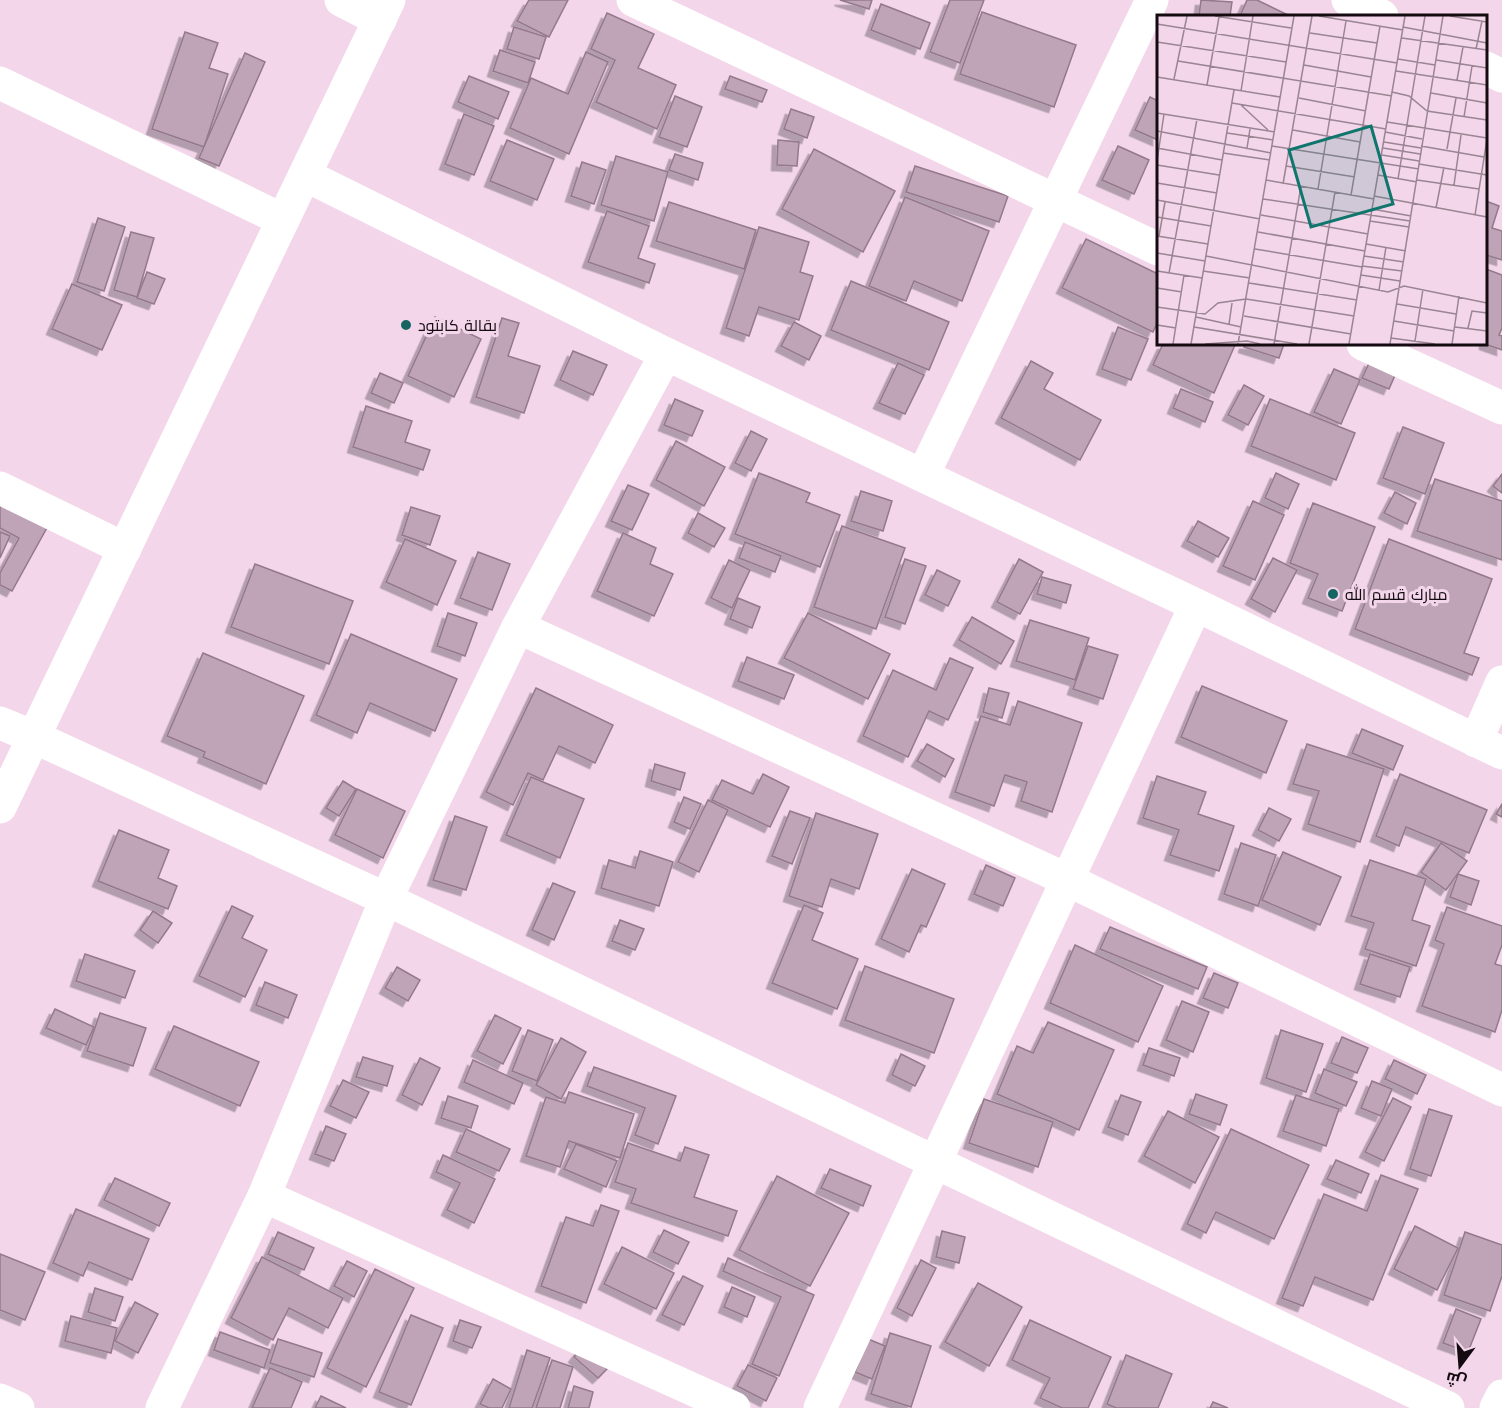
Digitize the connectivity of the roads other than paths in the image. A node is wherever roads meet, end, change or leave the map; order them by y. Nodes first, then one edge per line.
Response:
1 (341, 0) edge
2 (633, 0) edge
3 (1152, 0) edge
4 (1348, 0) edge
5 (385, 10) edge
6 (1380, 15) edge
7 (1487, 69) edge
8 (1502, 76) edge
9 (0, 83) edge
10 (305, 175) junction
11 (1055, 200) junction
12 (283, 220) junction
13 (1157, 249) edge
14 (1366, 345) edge
15 (666, 354) junction
16 (1502, 408) edge
17 (923, 475) junction
18 (0, 488) edge
19 (124, 549) junction
20 (1196, 605) junction
21 (518, 627) junction
22 (1502, 682) edge
23 (0, 723) edge
24 (34, 736) junction
25 (1489, 747) edge
26 (0, 807) edge
27 (1068, 880) junction
28 (386, 899) junction
29 (1502, 1090) edge
30 (936, 1162) junction
31 (264, 1196) junction
32 (1502, 1396) edge
33 (0, 1400) edge
34 (18, 1408) edge
35 (162, 1408) edge
36 (734, 1408) edge
37 (820, 1408) edge
38 (1448, 1408) edge
39 (1496, 1408) edge

1 - 5 street
2 - 11 street
3 - 11 street
4 - 6 street
5 - 10 street
7 - 8 street
9 - 12 street
10 - 12 street
10 - 15 street
11 - 13 street
11 - 17 street
12 - 19 street
14 - 16 street
15 - 17 street
15 - 21 street
17 - 20 street
18 - 19 street
19 - 24 street
20 - 25 street
20 - 27 street
21 - 27 street
21 - 28 street
22 - 25 street
23 - 24 street
24 - 26 street
24 - 28 street
27 - 29 street
27 - 30 street
28 - 30 street
28 - 31 street
30 - 37 street
30 - 38 street
31 - 35 street
31 - 36 street
32 - 39 street
33 - 34 street

